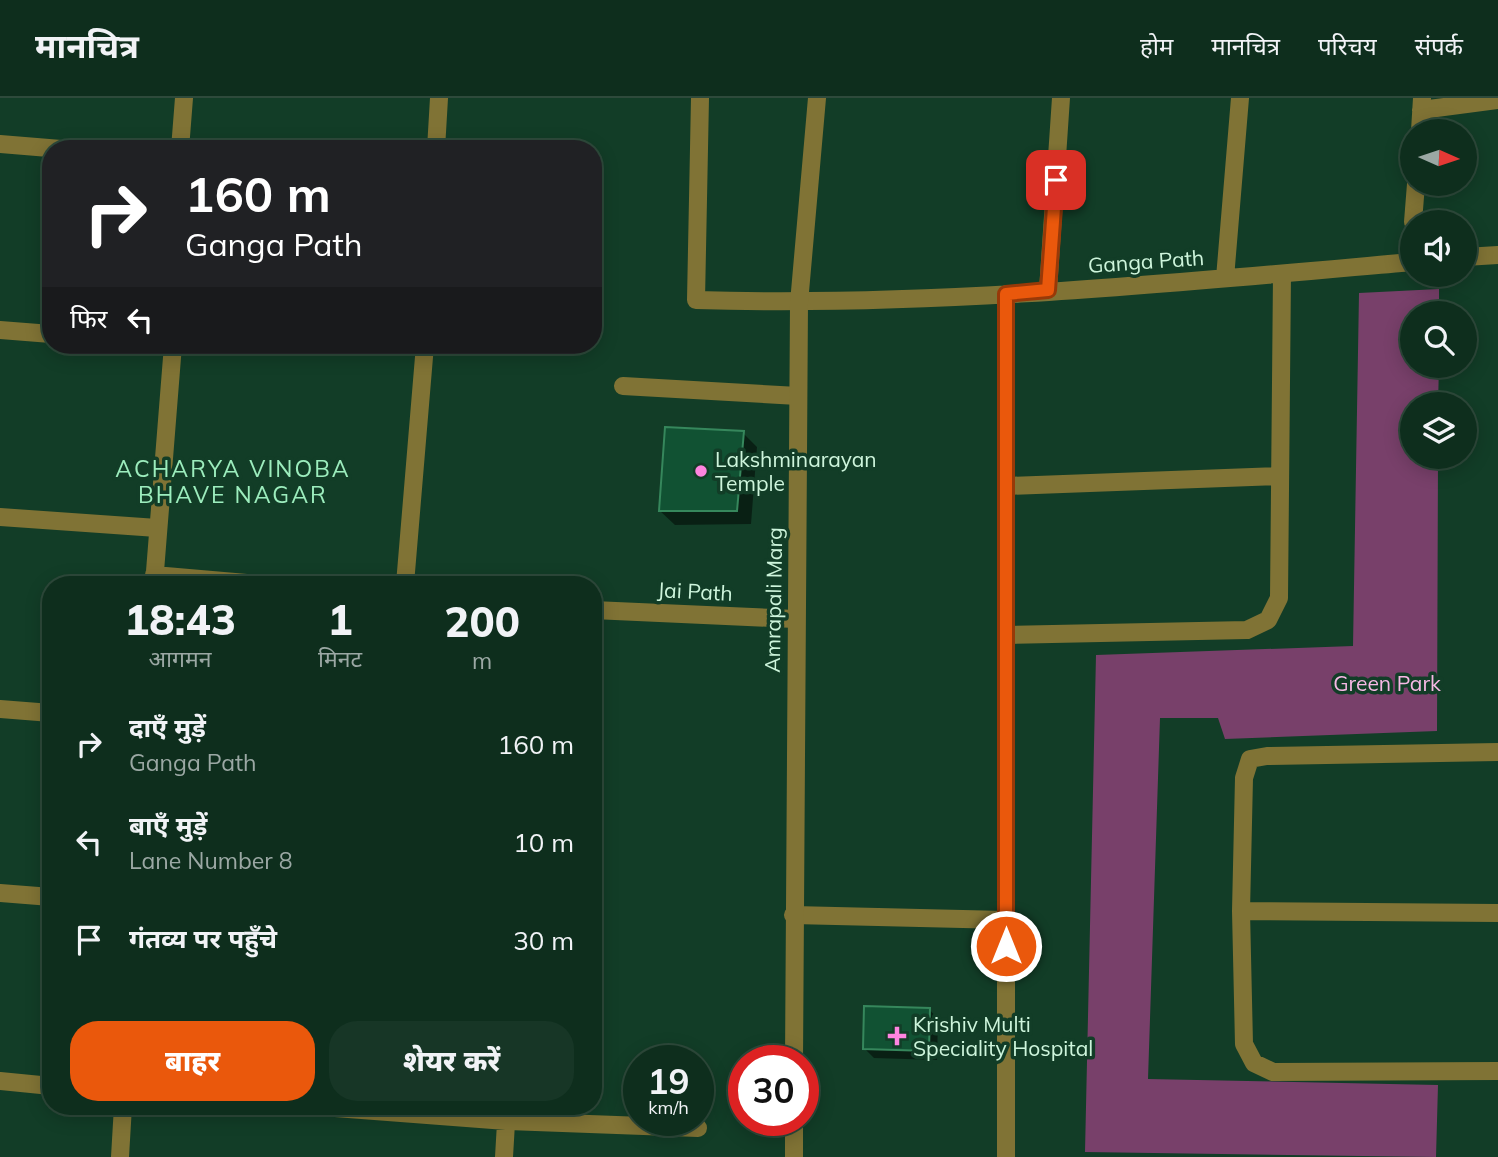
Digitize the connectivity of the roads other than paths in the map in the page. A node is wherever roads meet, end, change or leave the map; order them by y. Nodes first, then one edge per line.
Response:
1 (184, 98) edge
2 (439, 98) edge
3 (700, 98) edge
4 (817, 98) edge
5 (1061, 98) edge
6 (1240, 98) edge
7 (1498, 100) edge
8 (1422, 104) edge
9 (181, 140) edge
10 (437, 140) edge
11 (0, 144) edge
12 (42, 147) edge
13 (1498, 255) edge
14 (1477, 256) edge
15 (1400, 263) edge
16 (1282, 274) junction
17 (1224, 278) junction
18 (1048, 290) junction
19 (1006, 294) junction
20 (799, 303) junction
21 (0, 330) edge
22 (42, 333) edge
23 (172, 354) edge
24 (424, 354) edge
25 (623, 386) dead end
26 (798, 396) junction
27 (1280, 476) junction
28 (1006, 486) junction
29 (0, 517) edge
30 (157, 528) junction
31 (154, 576) edge
32 (406, 576) edge
33 (602, 610) edge
34 (795, 619) junction
35 (1007, 635) junction
36 (0, 709) edge
37 (42, 712) edge
38 (1498, 752) edge
39 (0, 894) edge
40 (42, 896) edge
41 (1241, 911) junction
42 (1498, 913) edge
43 (793, 915) junction
44 (1005, 920) junction
45 (794, 1045) edge
46 (1498, 1071) edge
47 (0, 1081) edge
48 (42, 1085) edge
49 (122, 1115) edge
50 (507, 1115) edge
51 (521, 1115) edge
52 (623, 1123) edge
53 (794, 1136) edge
54 (120, 1157) edge
55 (504, 1157) edge
56 (794, 1157) edge
57 (1006, 1157) edge

1 - 9 street
2 - 10 street
3 - 20 street, Ganga Path
4 - 20 street, Amrapali Marg
5 - 18 street
6 - 17 street
7 - 8 street
11 - 12 street
13 - 14 street
15 - 16 street, Ganga Path
16 - 17 street, Ganga Path
16 - 27 street
17 - 18 street, Ganga Path
18 - 19 street, Ganga Path
19 - 20 street, Ganga Path
19 - 28 street
20 - 26 street, Amrapali Marg
21 - 22 street
23 - 30 street
24 - 32 street
25 - 26 street
26 - 34 street, Amrapali Marg
27 - 28 street
27 - 35 street
28 - 35 street
29 - 30 street
30 - 31 street
33 - 34 street, Jai Path
34 - 43 street, Amrapali Marg
35 - 44 street
36 - 37 street
38 - 41 street
39 - 40 street
41 - 42 street
41 - 46 street
43 - 44 street
43 - 45 street, Amrapali Marg
44 - 57 street
47 - 48 street
49 - 54 street
50 - 55 street
51 - 52 street
53 - 56 street

